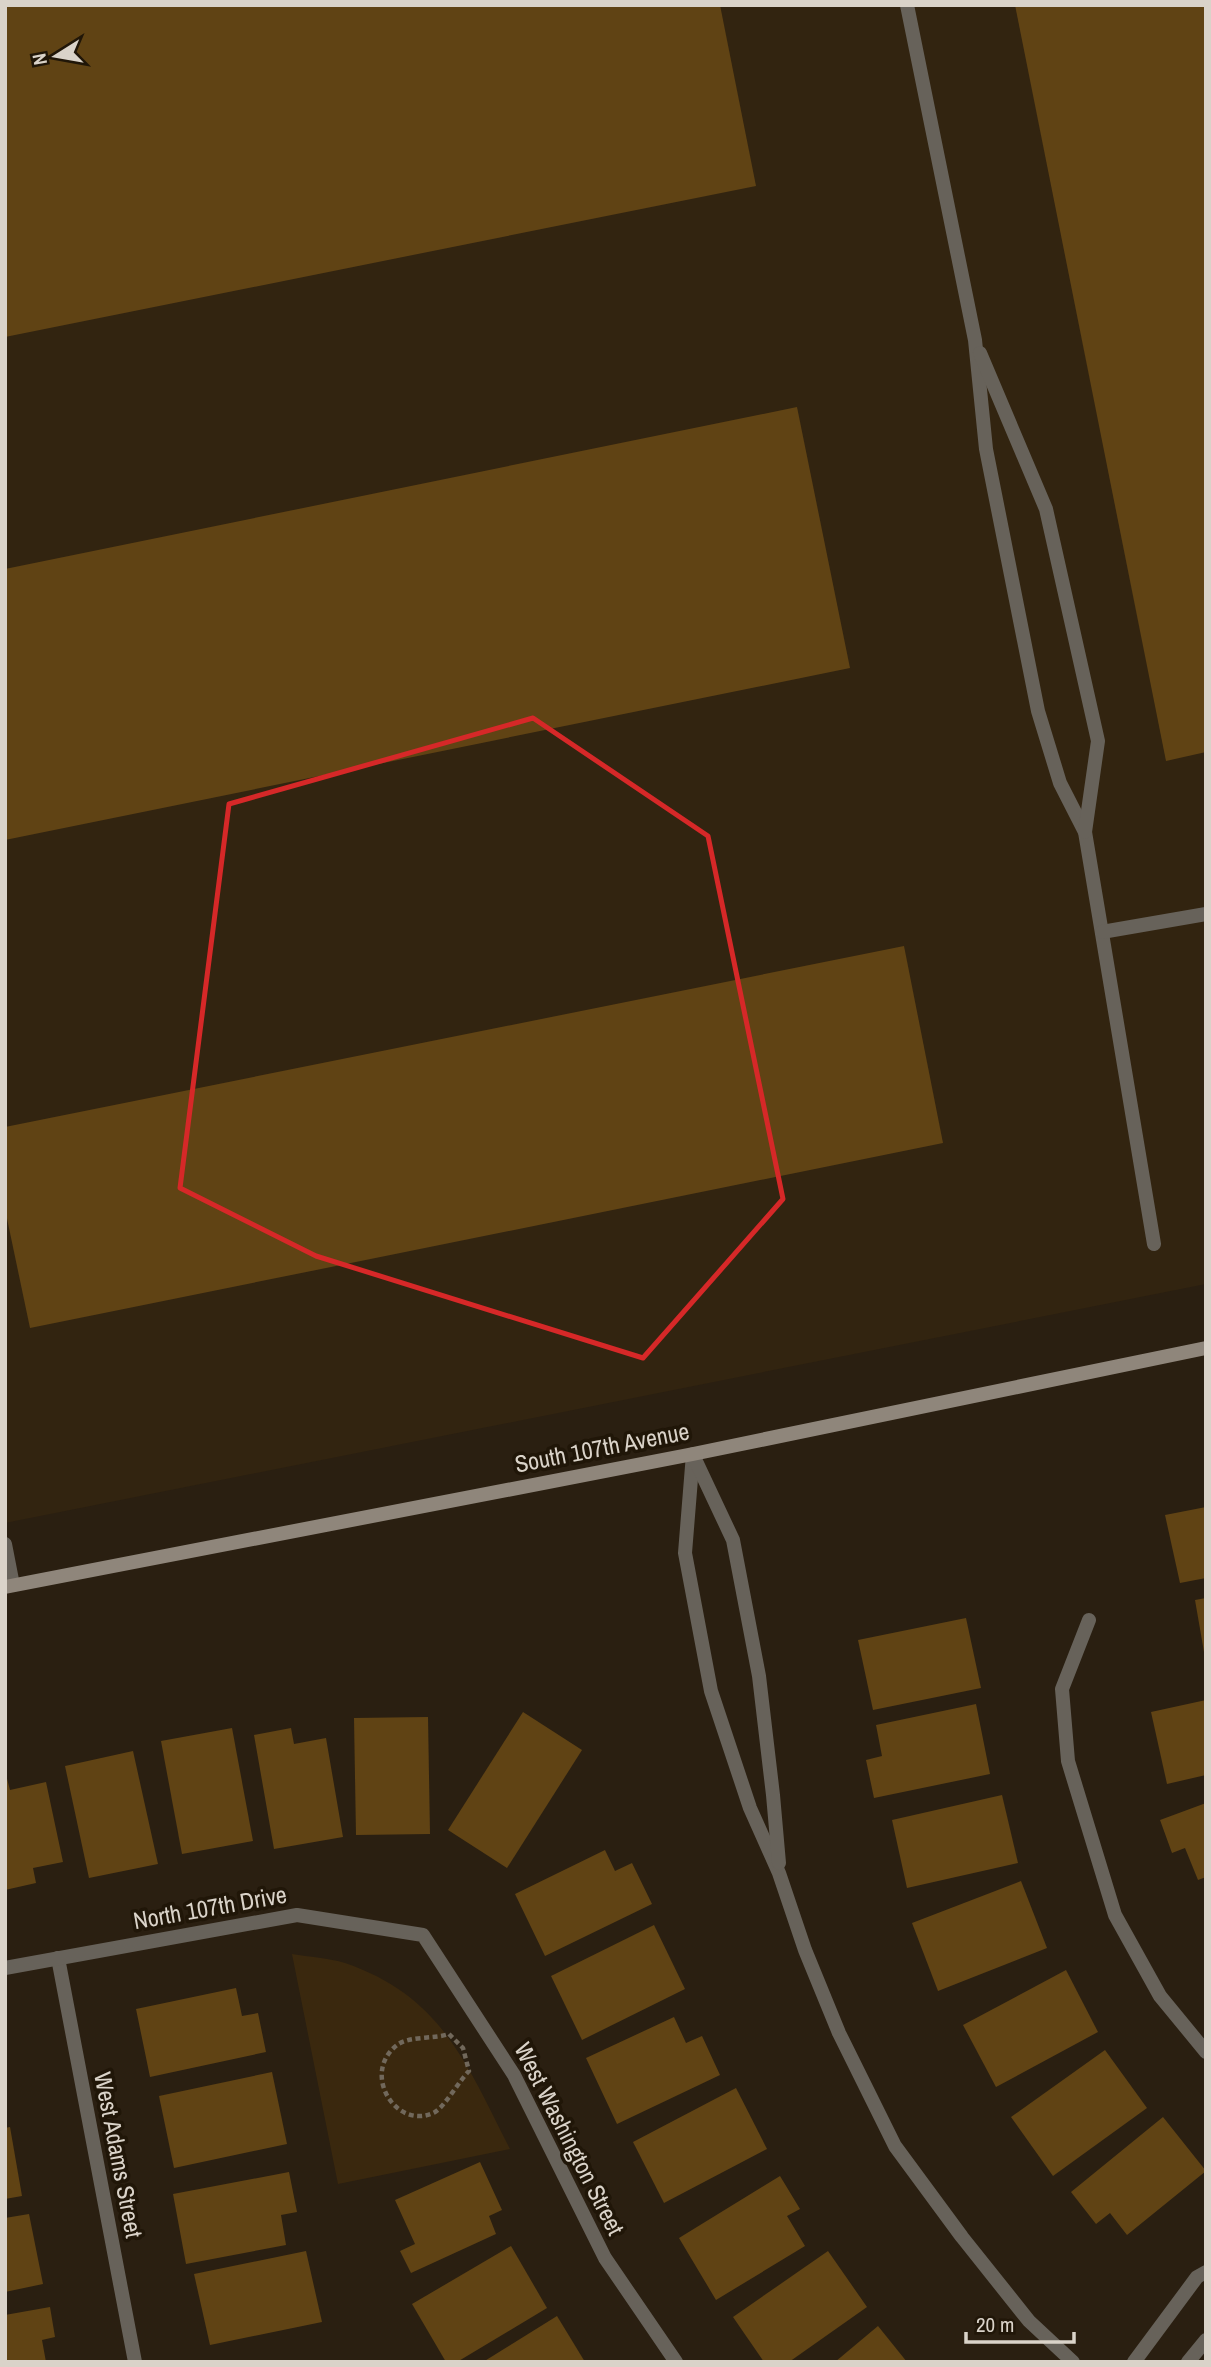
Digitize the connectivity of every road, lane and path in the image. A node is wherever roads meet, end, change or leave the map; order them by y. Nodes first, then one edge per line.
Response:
1 (907, 5) edge
2 (975, 340) junction
3 (1085, 832) junction
4 (1206, 914) edge
5 (1101, 932) junction
6 (1154, 1244) dead end
7 (1206, 1348) edge
8 (693, 1454) junction
9 (5, 1544) edge
10 (9, 1586) edge
11 (1089, 1620) dead end
12 (779, 1873) junction
13 (423, 1936) joint
14 (58, 1958) junction
15 (5, 1968) edge
16 (1206, 2052) edge
17 (470, 2071) joint
18 (1206, 2272) edge
19 (1206, 2340) edge
20 (135, 2362) edge
21 (676, 2362) edge
22 (1073, 2362) edge
23 (1135, 2362) edge
24 (1188, 2362) edge

1 - 2 street
2 - 3 street
2 - 3 street
3 - 5 street
4 - 5 street
5 - 6 street
7 - 8 main road, South 107th Avenue
8 - 10 main road, South 107th Avenue
8 - 12 street
8 - 12 street
9 - 10 street
11 - 16 street
12 - 22 street
13 - 14 street, North 107th Drive
13 - 21 street, West Washington Street
14 - 15 street, North 107th Drive
14 - 20 street, West Adams Street
17 - 17 path
18 - 23 street
19 - 24 street

